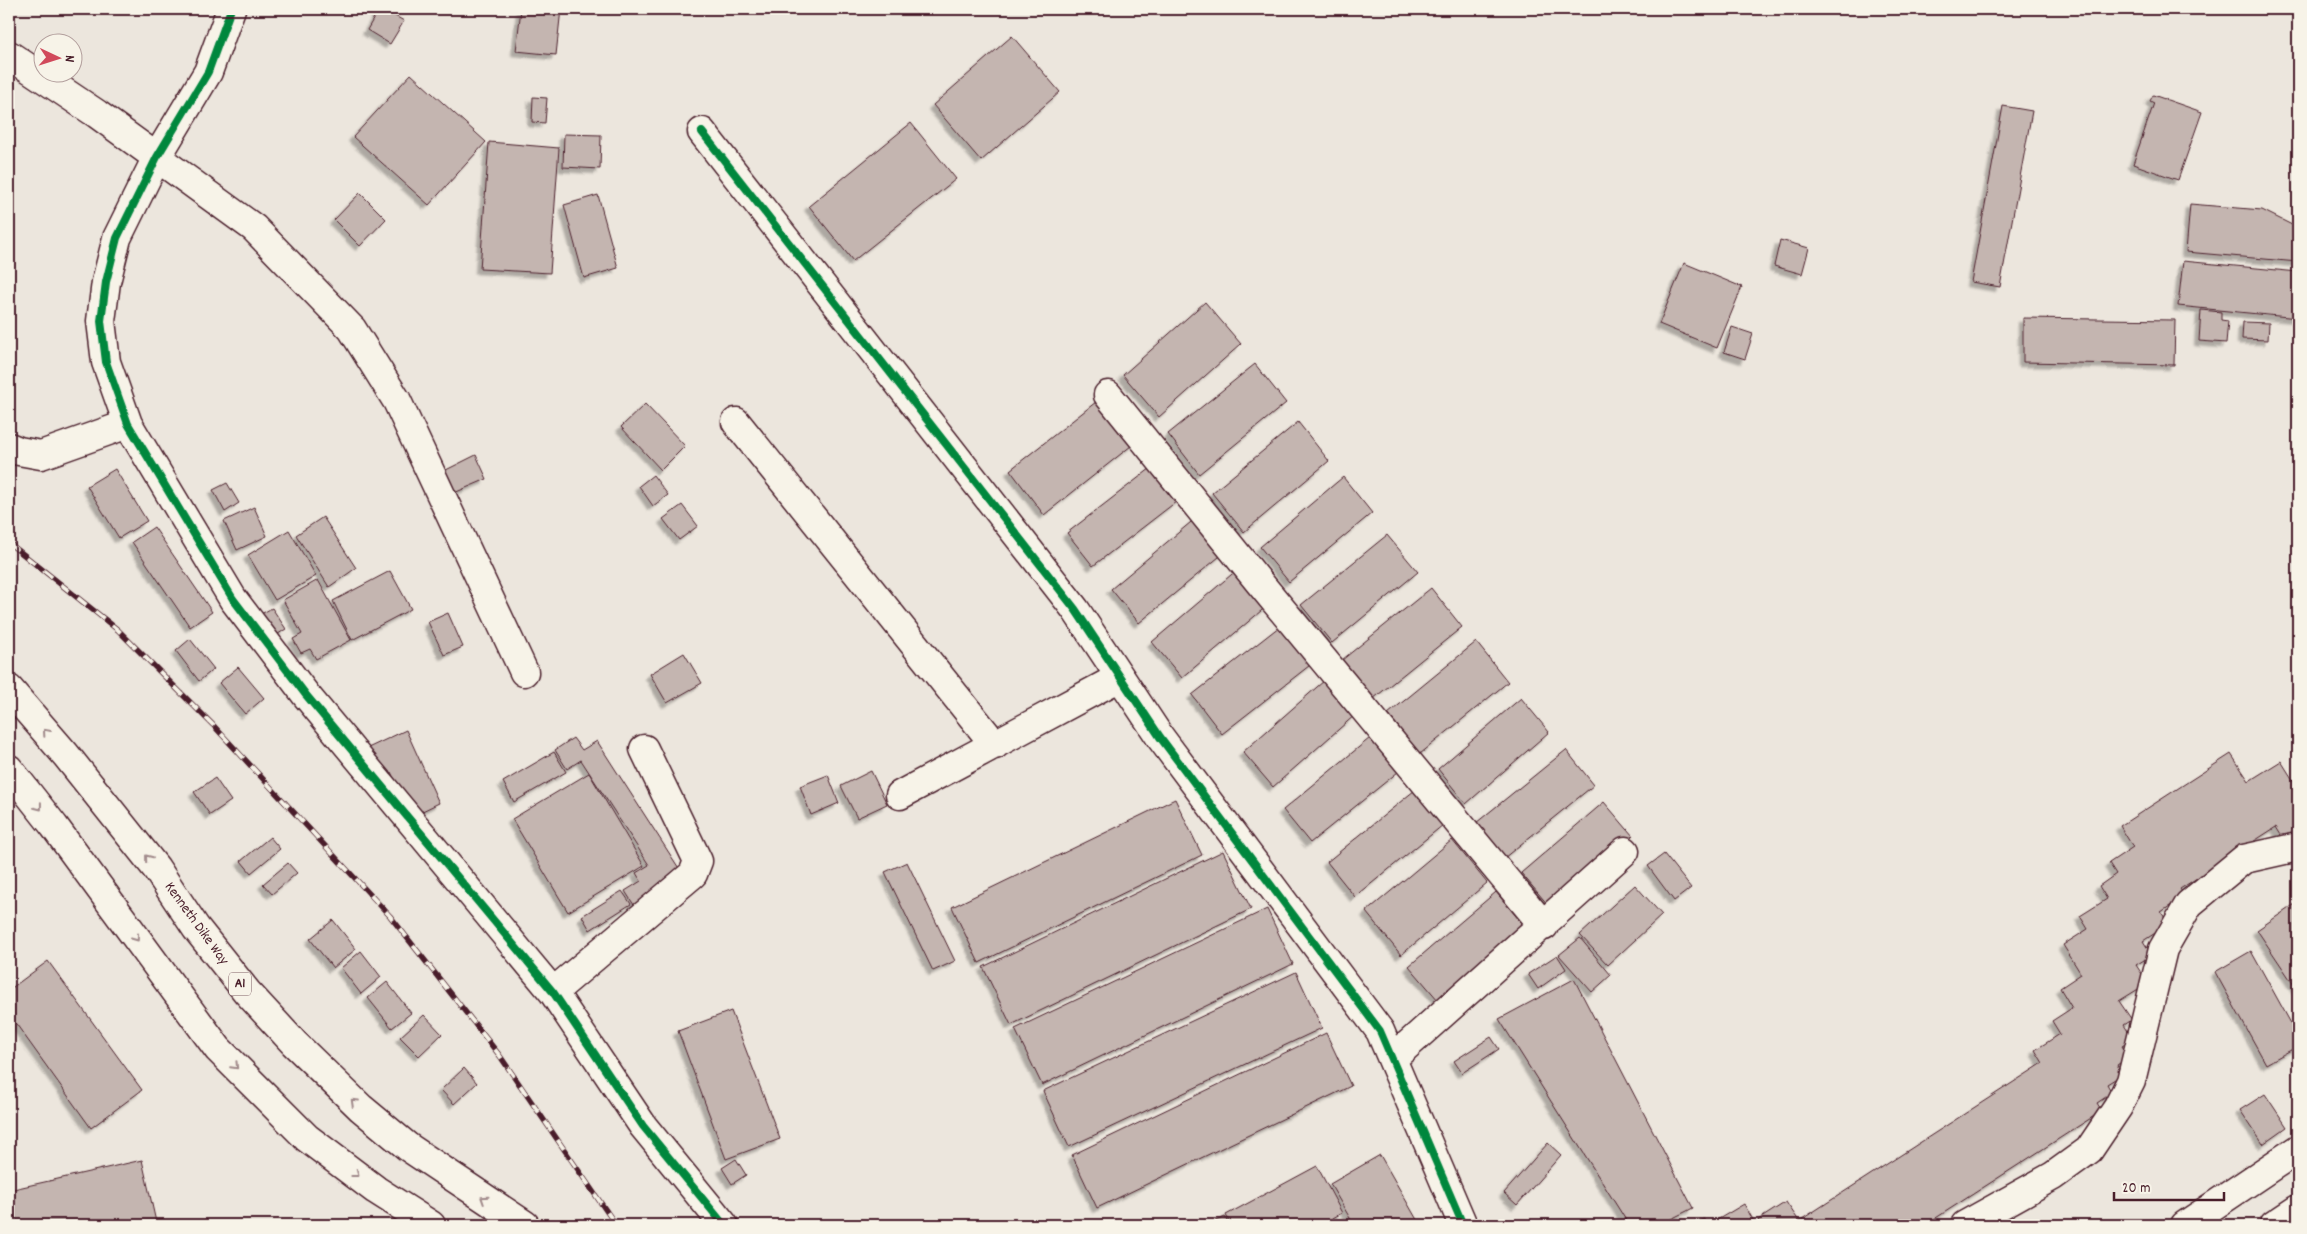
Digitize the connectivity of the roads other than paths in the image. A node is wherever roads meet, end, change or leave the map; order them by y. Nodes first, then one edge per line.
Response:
1 (231, 9) edge
2 (9, 55) edge
3 (702, 132) dead end
4 (157, 157) junction
5 (1108, 395) dead end
6 (736, 422) dead end
7 (128, 424) junction
8 (9, 448) edge
9 (524, 672) dead end
10 (1120, 677) junction
11 (9, 690) edge
12 (995, 745) junction
13 (644, 749) dead end
14 (9, 769) edge
15 (900, 795) dead end
16 (2298, 847) edge
17 (1625, 852) dead end
18 (1544, 926) junction
19 (553, 992) junction
20 (1392, 1059) junction
21 (2298, 1150) edge
22 (2298, 1209) edge
23 (431, 1225) edge
24 (525, 1225) edge
25 (724, 1225) edge
26 (1463, 1225) edge
27 (1966, 1225) edge
28 (2185, 1225) edge
29 (2274, 1225) edge

1 - 4 main road
2 - 4 main road
3 - 10 main road
4 - 7 main road
4 - 9 main road
5 - 18 main road
6 - 12 main road
7 - 8 main road
7 - 19 main road
10 - 12 main road
10 - 20 main road
24 -> 11 main road, Kenneth Dike Way / A1
12 - 15 main road
13 - 19 main road
14 -> 23 main road
16 - 27 main road
17 - 18 main road
18 - 20 main road
19 - 25 main road
20 - 26 main road
21 - 28 main road
22 - 29 main road

